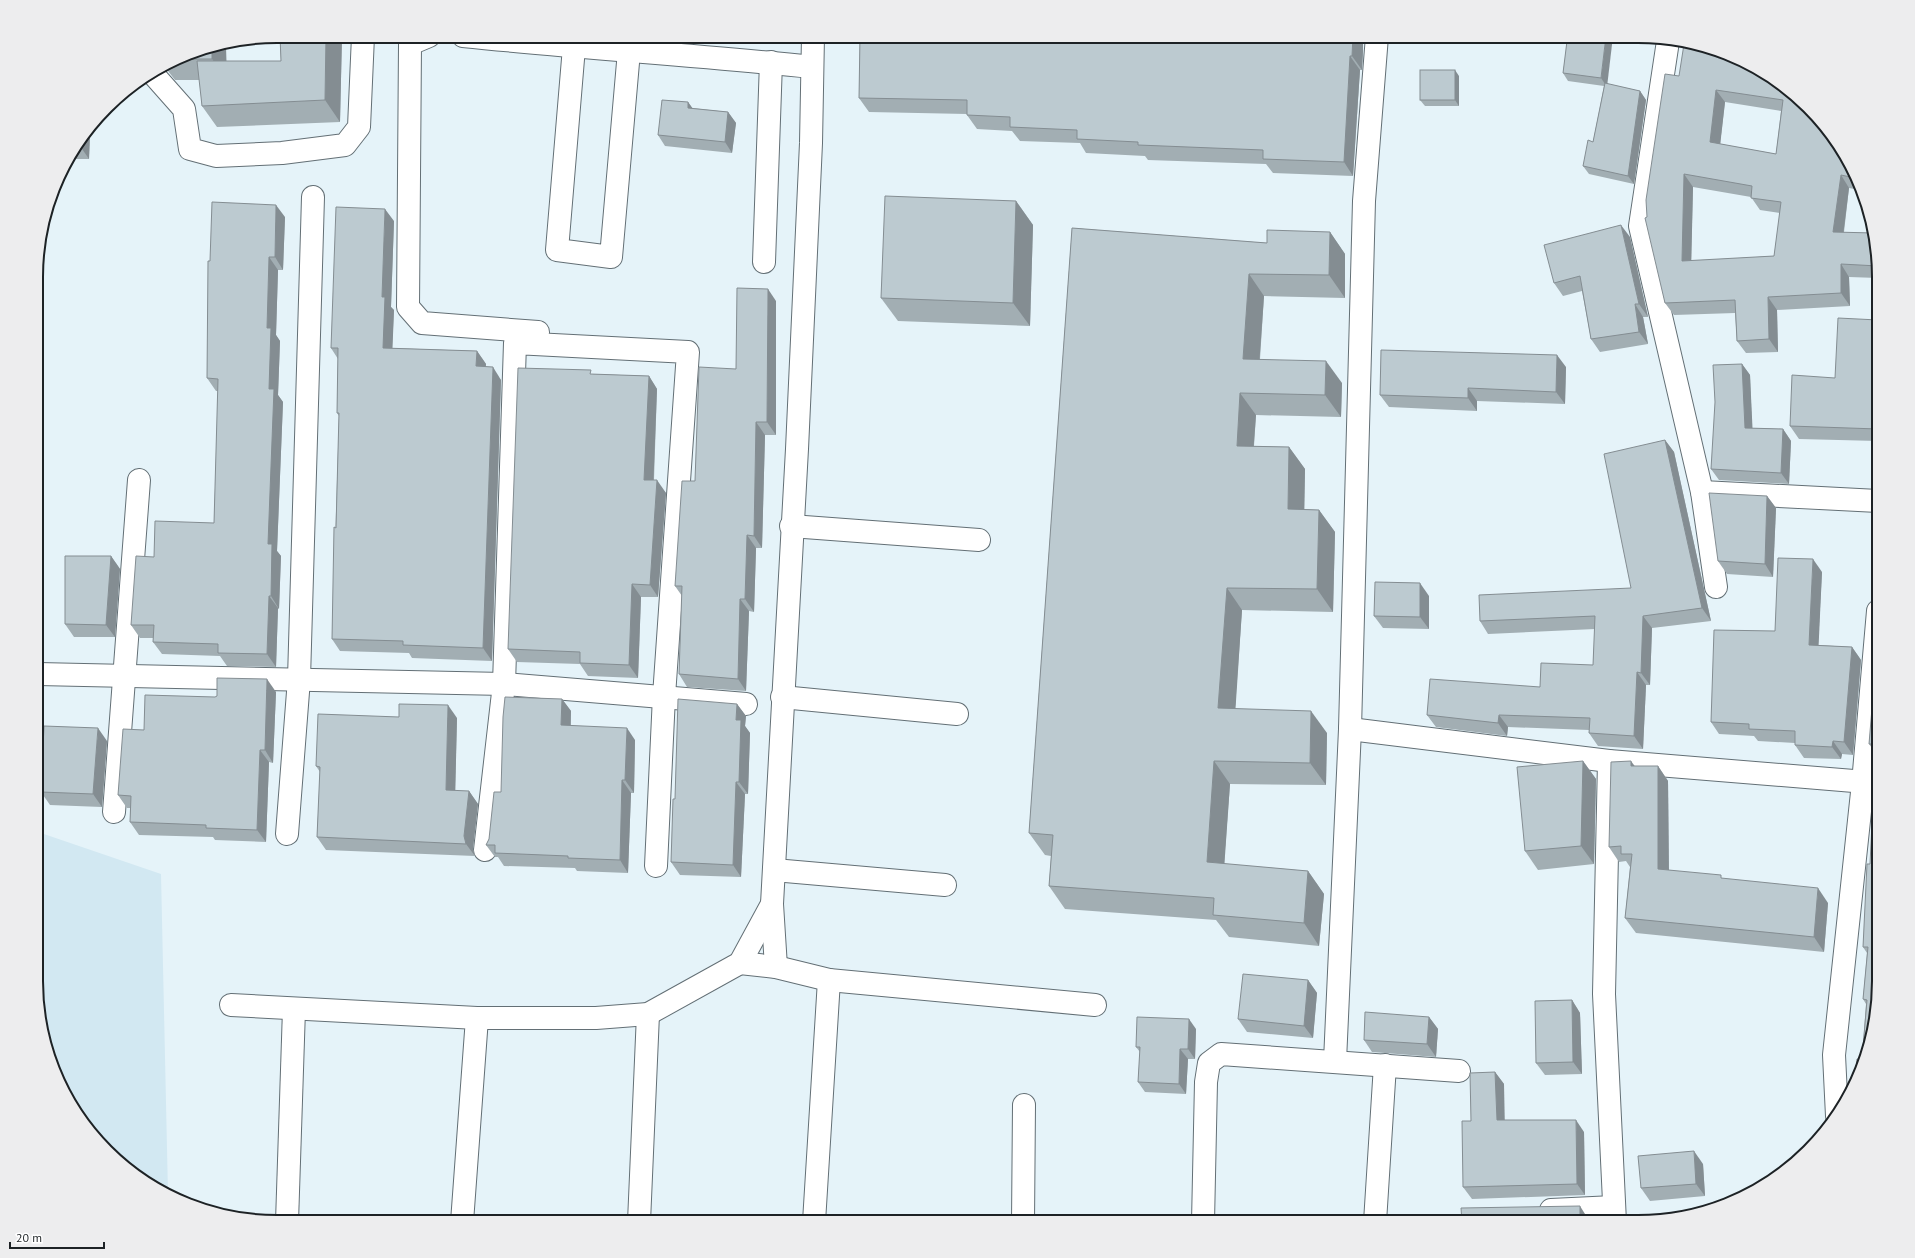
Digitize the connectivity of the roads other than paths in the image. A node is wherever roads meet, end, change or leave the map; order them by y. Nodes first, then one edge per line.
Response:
1 (363, 43) edge
2 (412, 43) edge
3 (533, 43) edge
4 (813, 43) edge
5 (1376, 43) edge
6 (1667, 45) edge
7 (574, 47) junction
8 (629, 51) junction
9 (771, 62) junction
10 (812, 67) junction
11 (156, 77) edge
12 (314, 197) dead end
13 (764, 262) dead end
14 (618, 338) dead end
15 (139, 480) dead end
16 (1702, 492) junction
17 (1872, 501) edge
18 (791, 526) junction
19 (979, 540) dead end
20 (1716, 587) dead end
21 (43, 674) edge
22 (125, 675) junction
23 (299, 679) junction
24 (504, 684) junction
25 (664, 696) junction
26 (782, 697) junction
27 (746, 704) dead end
28 (957, 714) dead end
29 (1350, 728) junction
30 (1872, 758) edge
31 (1609, 762) junction
32 (1871, 783) edge
33 (114, 812) dead end
34 (286, 834) dead end
35 (485, 850) edge
36 (656, 866) dead end
37 (774, 870) junction
38 (945, 885) dead end
39 (772, 904) junction
40 (740, 963) junction
41 (776, 967) junction
42 (829, 980) junction
43 (1095, 1005) dead end
44 (232, 1006) dead end
45 (294, 1009) junction
46 (648, 1014) junction
47 (478, 1018) junction
48 (1335, 1061) junction
49 (1385, 1065) junction
50 (1459, 1071) dead end
51 (1024, 1105) dead end
52 (1836, 1105) edge
53 (1534, 1210) edge
54 (1615, 1214) edge
55 (287, 1215) edge
56 (463, 1215) edge
57 (639, 1215) edge
58 (814, 1215) edge
59 (1023, 1215) edge
60 (1203, 1215) edge
61 (1375, 1215) edge

1 - 11 street
2 - 14 street
3 - 7 street
4 - 10 street
5 - 29 street
6 - 16 street
7 - 8 street
7 - 8 street
8 - 9 street
9 - 10 street
9 - 13 street
10 - 18 street
12 - 23 street
15 - 22 street
16 - 17 street
16 - 20 street
18 - 19 street
18 - 26 street
21 - 22 street
22 - 23 street
22 - 33 street
23 - 24 street
23 - 34 street
24 - 25 street
24 - 25 street
24 - 35 street
25 - 27 street
25 - 36 street
26 - 28 street
26 - 37 street
29 - 31 street
29 - 48 street
30 - 32 street
31 - 32 street
31 - 54 street
32 - 52 street
37 - 38 street
37 - 39 street
39 - 40 street
39 - 41 street
40 - 41 street
40 - 46 street
41 - 42 street
42 - 43 street
42 - 58 street
44 - 45 street
45 - 47 street
45 - 55 street
46 - 47 street
46 - 57 street
47 - 56 street
48 - 49 street
48 - 60 street
49 - 50 street
49 - 61 street
51 - 59 street
53 - 54 street

